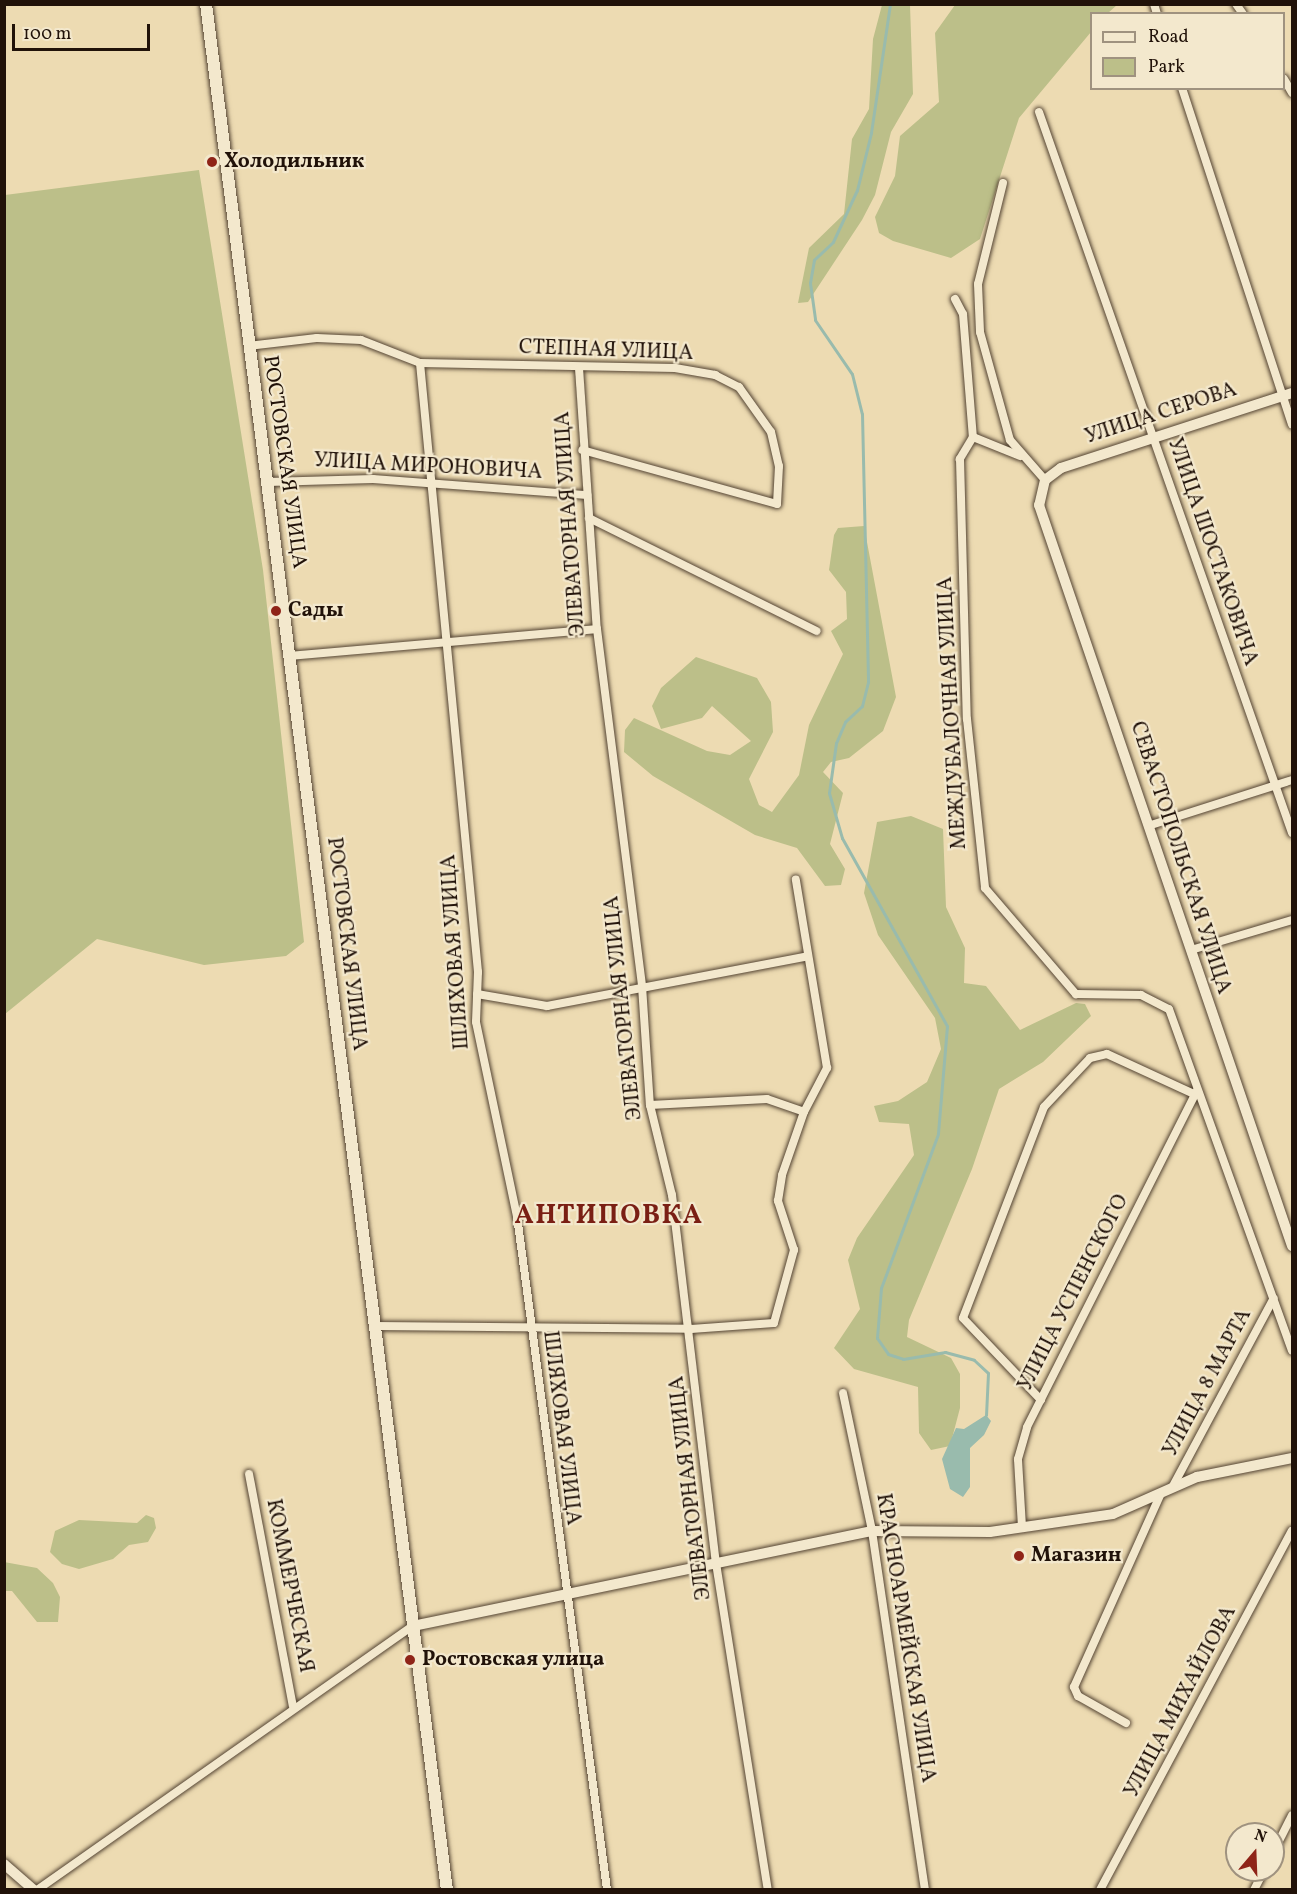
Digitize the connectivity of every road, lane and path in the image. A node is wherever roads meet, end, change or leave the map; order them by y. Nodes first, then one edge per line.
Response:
1 (206, 4) edge
2 (1183, 90) edge
3 (1040, 112) dead end
4 (1003, 183) dead end
5 (955, 299) dead end
6 (248, 346) junction
7 (420, 363) junction
8 (579, 368) junction
9 (1288, 395) edge
10 (1293, 424) edge
11 (1152, 436) junction
12 (973, 437) junction
13 (582, 450) junction
14 (1020, 456) junction
15 (1045, 480) junction
16 (431, 481) junction
17 (268, 482) junction
18 (587, 495) junction
19 (590, 518) junction
20 (597, 629) junction
21 (817, 631) dead end
22 (446, 639) junction
23 (290, 656) junction
24 (1293, 780) edge
25 (1274, 786) junction
26 (1151, 825) junction
27 (1293, 832) edge
28 (796, 880) dead end
29 (1293, 920) edge
30 (1191, 950) junction
31 (805, 957) junction
32 (642, 986) junction
33 (477, 994) junction
34 (1200, 1084) junction
35 (1194, 1094) junction
36 (650, 1105) junction
37 (804, 1112) junction
38 (1293, 1246) edge
39 (1274, 1298) junction
40 (375, 1326) junction
41 (530, 1329) junction
42 (692, 1329) junction
43 (1293, 1350) edge
44 (843, 1393) dead end
45 (1041, 1400) junction
46 (1293, 1458) edge
47 (249, 1474) dead end
48 (1173, 1486) junction
49 (1161, 1493) junction
50 (1022, 1527) junction
51 (872, 1531) junction
52 (1293, 1531) edge
53 (716, 1563) junction
54 (564, 1593) junction
55 (413, 1626) junction
56 (293, 1706) junction
57 (1126, 1723) dead end
58 (1293, 1815) edge
59 (1285, 1830) edge
60 (4, 1864) edge
61 (35, 1890) edge
62 (447, 1890) edge
63 (607, 1890) edge
64 (768, 1890) edge
65 (925, 1890) edge
66 (1100, 1890) edge

1 - 6 main road, РОСТОВСКАЯ УЛИЦА
2 - 9 street
3 - 11 street, УЛИЦА ШОСТАКОВИЧА
4 - 14 street
5 - 12 street
6 - 7 street, СТЕПНАЯ УЛИЦА
6 - 17 main road, РОСТОВСКАЯ УЛИЦА
7 - 8 street, СТЕПНАЯ УЛИЦА
7 - 16 street, ШЛЯХОВАЯ УЛИЦА
8 - 13 street, ЭЛЕВАТОРНАЯ УЛИЦА
8 - 13 street, СТЕПНАЯ УЛИЦА
9 - 10 street
9 - 11 street, УЛИЦА СЕРОВА
11 - 15 street, УЛИЦА СЕРОВА
11 - 25 street, УЛИЦА ШОСТАКОВИЧА
12 - 14 street
12 - 34 street, МЕЖДУБАЛОЧНАЯ УЛИЦА
13 - 18 street, ЭЛЕВАТОРНАЯ УЛИЦА
14 - 15 street
15 - 26 street, СЕВАСТОПОЛЬСКАЯ УЛИЦА
16 - 17 street, УЛИЦА МИРОНОВИЧА
16 - 18 street, УЛИЦА МИРОНОВИЧА
16 - 22 street, ШЛЯХОВАЯ УЛИЦА
17 - 23 main road, РОСТОВСКАЯ УЛИЦА
18 - 19 street, ЭЛЕВАТОРНАЯ УЛИЦА
19 - 20 street, ЭЛЕВАТОРНАЯ УЛИЦА
19 - 21 street
20 - 22 street
20 - 32 street, ЭЛЕВАТОРНАЯ УЛИЦА
22 - 23 street
22 - 33 street, ШЛЯХОВАЯ УЛИЦА
23 - 40 main road, РОСТОВСКАЯ УЛИЦА
24 - 25 street
25 - 26 street
25 - 27 street, УЛИЦА ШОСТАКОВИЧА
26 - 30 street, СЕВАСТОПОЛЬСКАЯ УЛИЦА
28 - 31 street
29 - 30 street
30 - 38 street, СЕВАСТОПОЛЬСКАЯ УЛИЦА
31 - 32 street
31 - 37 street
32 - 33 street
32 - 36 street, ЭЛЕВАТОРНАЯ УЛИЦА
33 - 41 street, ШЛЯХОВАЯ УЛИЦА
34 - 35 street, УЛИЦА УСПЕНСКОГО
34 - 39 street, МЕЖДУБАЛОЧНАЯ УЛИЦА
35 - 45 street, УЛИЦА УСПЕНСКОГО
35 - 45 street
36 - 37 street
36 - 42 street, ЭЛЕВАТОРНАЯ УЛИЦА
37 - 42 street
39 - 43 street, МЕЖДУБАЛОЧНАЯ УЛИЦА
39 - 48 street, УЛИЦА 8 МАРТА
40 - 41 street
40 - 55 main road, РОСТОВСКАЯ УЛИЦА
41 - 42 street
41 - 54 street, ШЛЯХОВАЯ УЛИЦА
42 - 53 street, ЭЛЕВАТОРНАЯ УЛИЦА
44 - 51 street, КРАСНОАРМЕЙСКАЯ УЛИЦА
45 - 50 street, УЛИЦА УСПЕНСКОГО
46 - 48 street
47 - 56 street, КОММЕРЧЕСКАЯ
48 - 49 street
49 - 50 street
49 - 57 street
50 - 51 street
51 - 53 street
51 - 65 street, КРАСНОАРМЕЙСКАЯ УЛИЦА
52 - 66 street, УЛИЦА МИХАЙЛОВА
53 - 54 street
53 - 64 street, ЭЛЕВАТОРНАЯ УЛИЦА
54 - 55 street
54 - 63 street, ШЛЯХОВАЯ УЛИЦА
55 - 56 street
55 - 62 main road, РОСТОВСКАЯ УЛИЦА
56 - 61 street
58 - 59 street
60 - 61 street

